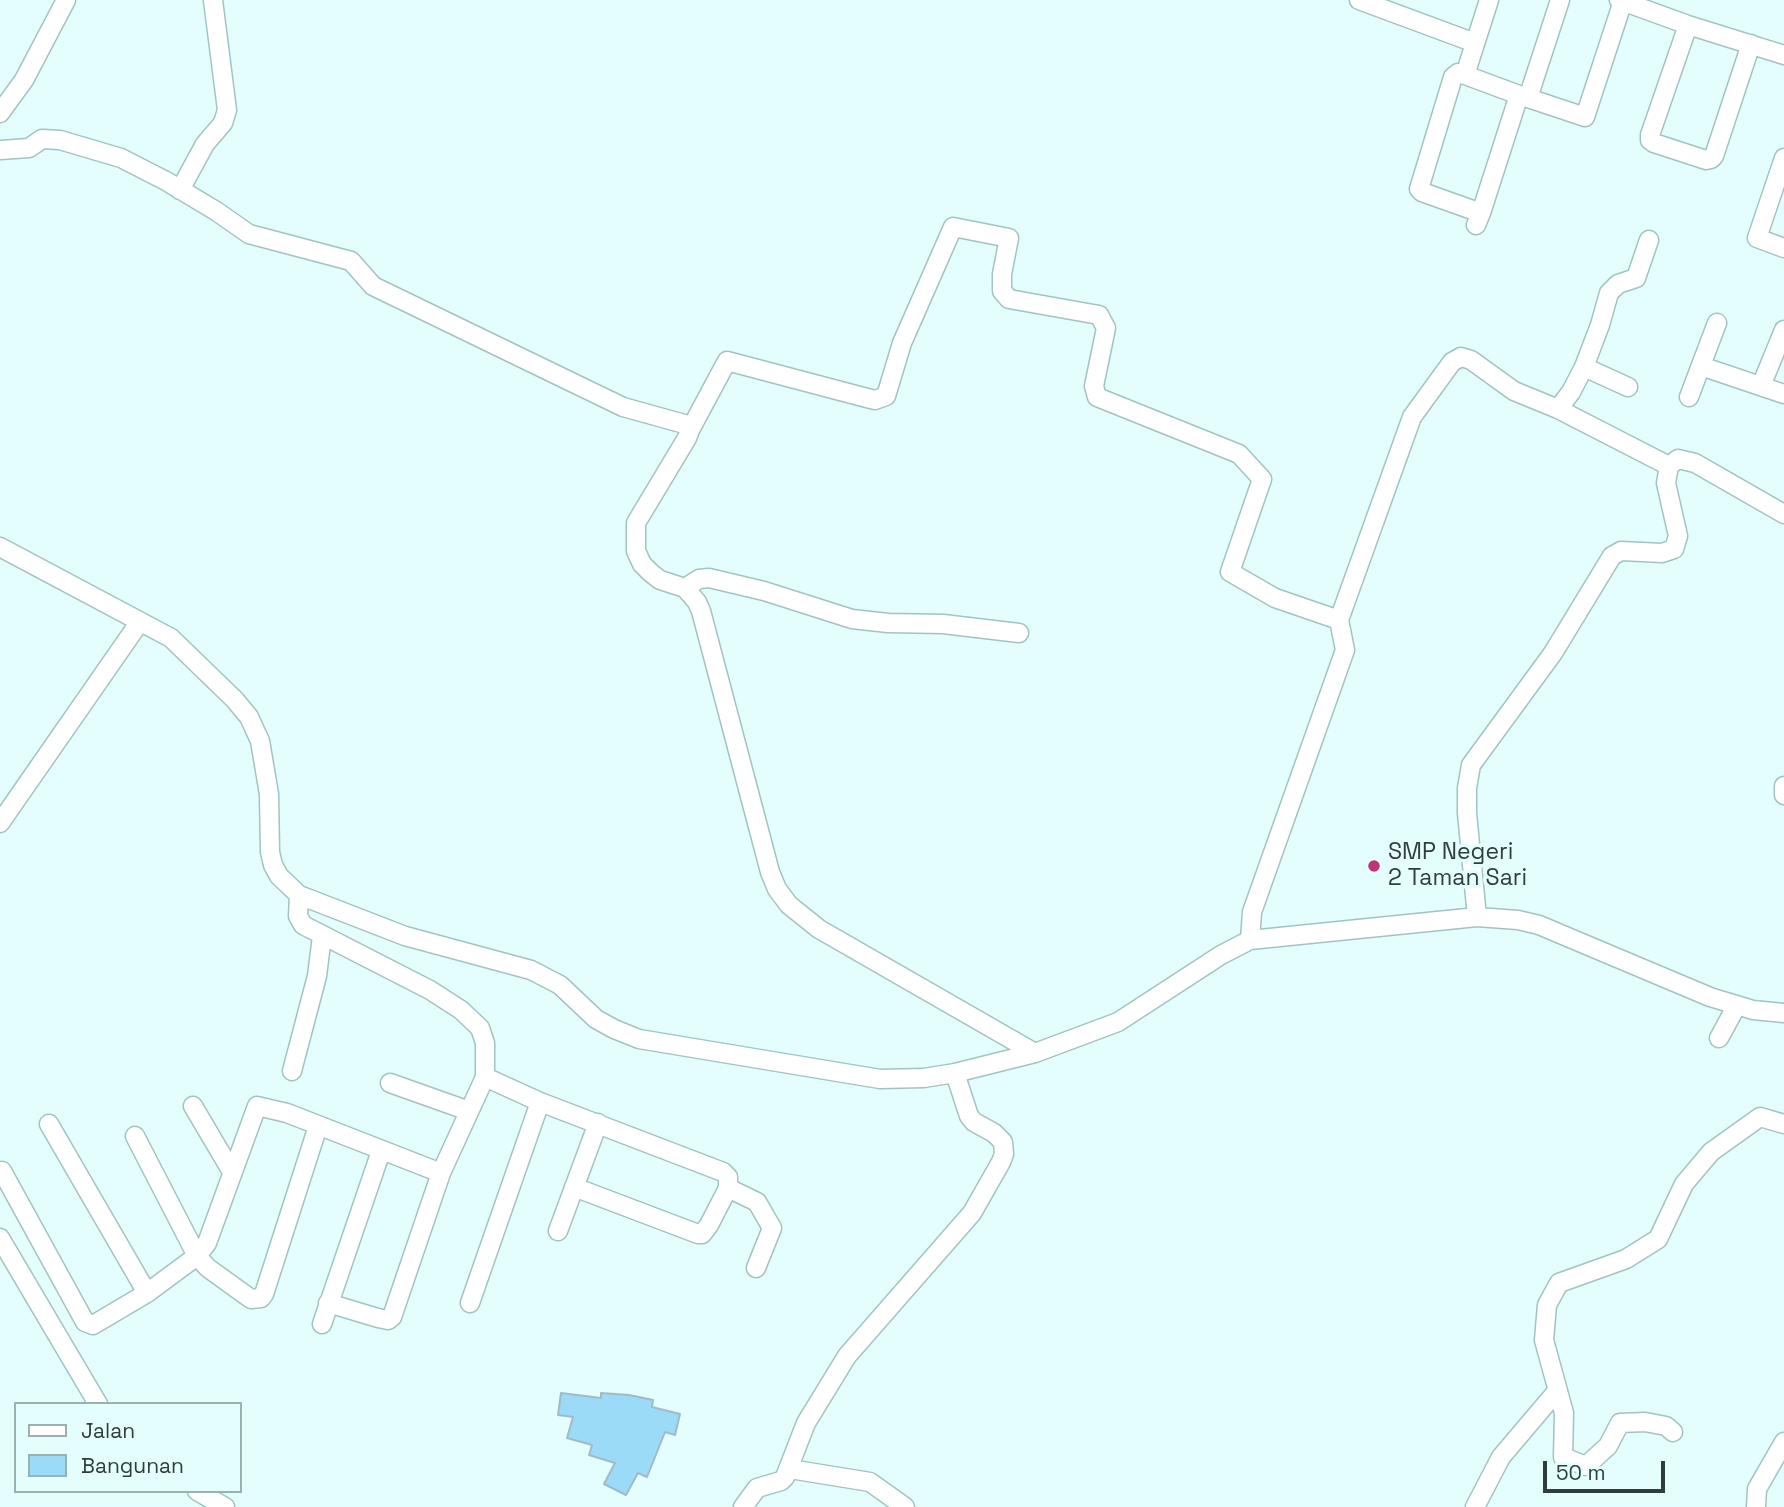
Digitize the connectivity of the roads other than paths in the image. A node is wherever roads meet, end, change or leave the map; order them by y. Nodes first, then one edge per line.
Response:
1 (66, 0) edge
2 (213, 0) edge
3 (1359, 0) edge
4 (1489, 0) edge
5 (1560, 0) edge
6 (1621, 1) edge
7 (1688, 25) junction
8 (1475, 43) junction
9 (1751, 44) junction
10 (1784, 55) edge
11 (1465, 75) junction
12 (1524, 96) junction
13 (0, 113) edge
14 (0, 149) edge
15 (1784, 158) edge
16 (180, 190) junction
17 (1649, 240) dead end
18 (1784, 248) edge
19 (1717, 323) dead end
20 (1784, 330) edge
21 (1701, 366) junction
22 (1584, 367) junction
23 (1761, 386) junction
24 (1628, 387) dead end
25 (1784, 394) edge
26 (1689, 397) dead end
27 (1558, 409) junction
28 (690, 430) junction
29 (1669, 466) junction
30 (1784, 514) edge
31 (0, 548) edge
32 (685, 588) junction
33 (1339, 620) junction
34 (139, 623) junction
35 (1019, 633) dead end
36 (1784, 786) edge
37 (1784, 795) edge
38 (0, 823) edge
39 (299, 895) junction
40 (1477, 917) junction
41 (322, 936) junction
42 (1250, 940) junction
43 (1737, 1005) junction
44 (1784, 1013) edge
45 (1719, 1038) dead end
46 (1035, 1053) junction
47 (292, 1071) dead end
48 (955, 1073) junction
49 (485, 1077) junction
50 (390, 1083) dead end
51 (540, 1102) junction
52 (192, 1106) dead end
53 (469, 1111) junction
54 (598, 1123) junction
55 (49, 1124) dead end
56 (1784, 1124) edge
57 (318, 1126) junction
58 (135, 1136) dead end
59 (380, 1151) junction
60 (2, 1171) dead end
61 (232, 1172) junction
62 (441, 1173) junction
63 (574, 1187) junction
64 (729, 1188) junction
65 (558, 1231) dead end
66 (0, 1238) edge
67 (197, 1256) junction
68 (756, 1268) dead end
69 (147, 1293) junction
70 (328, 1303) junction
71 (470, 1303) dead end
72 (322, 1324) dead end
73 (1558, 1391) junction
74 (97, 1402) edge
75 (1673, 1432) dead end
76 (1784, 1442) edge
77 (790, 1469) junction
78 (200, 1493) edge
79 (225, 1507) edge
80 (743, 1507) edge
81 (905, 1507) edge
82 (1475, 1507) edge
83 (1756, 1507) edge

1 - 13 street
2 - 16 street
3 - 8 street
4 - 8 street
5 - 12 street
6 - 7 street
6 - 12 street
7 - 9 street
7 - 9 street
8 - 11 street
9 - 10 street
11 - 12 street
11 - 12 street
14 - 16 street
15 - 18 street
16 - 28 street
17 - 22 street
19 - 21 street
20 - 23 street
21 - 23 street
21 - 26 street
22 - 24 street
22 - 27 street
23 - 25 street
27 - 29 street
27 - 33 street
28 - 32 street
28 - 33 street
29 - 30 street
29 - 40 street
31 - 34 street
32 - 35 street
32 - 46 street
33 - 42 street
34 - 38 street
34 - 39 street
36 - 37 street
39 - 41 street
39 - 48 street
40 - 42 street
40 - 43 street
41 - 47 street
41 - 49 street
42 - 46 street
43 - 44 street
43 - 45 street
46 - 48 street
48 - 77 street
49 - 51 street
49 - 53 street
50 - 53 street
51 - 54 street
51 - 71 street
52 - 61 street
53 - 62 street
54 - 63 street
54 - 64 street
55 - 69 street
56 - 73 street
57 - 59 street
57 - 61 street
57 - 67 street
58 - 67 street
59 - 62 street
59 - 70 street
60 - 69 street
61 - 67 street
62 - 70 street
63 - 64 street
63 - 65 street
64 - 68 street
66 - 74 street
67 - 69 street
70 - 72 street
73 - 75 street
73 - 82 street
76 - 83 street
77 - 80 street
77 - 81 street
78 - 79 street

